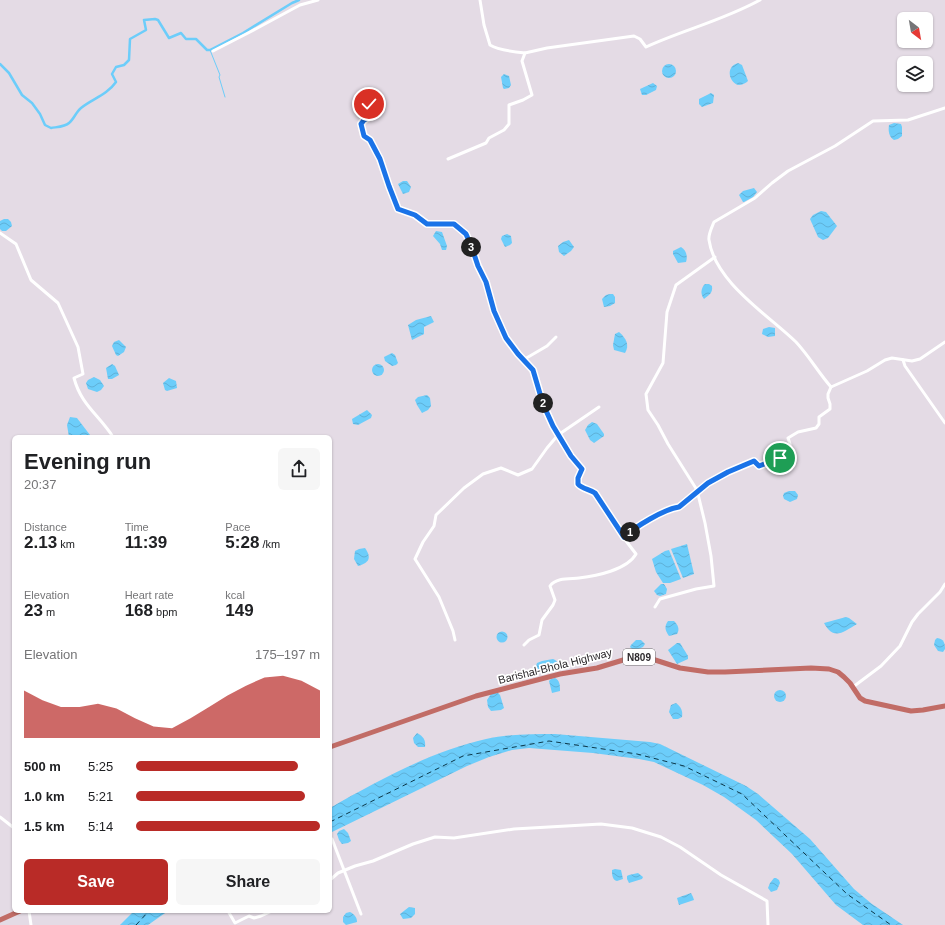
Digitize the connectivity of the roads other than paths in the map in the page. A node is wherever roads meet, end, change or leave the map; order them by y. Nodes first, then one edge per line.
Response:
1 (318, 0) edge
2 (480, 0) edge
3 (760, 0) edge
4 (213, 51) dead end
5 (525, 53) junction
6 (365, 89) dead end
7 (945, 108) edge
8 (448, 159) dead end
9 (0, 233) edge
10 (715, 257) junction
11 (556, 337) dead end
12 (945, 342) edge
13 (523, 360) junction
14 (903, 360) junction
15 (831, 387) junction
16 (598, 407) dead end
17 (945, 423) edge
18 (112, 435) edge
19 (558, 435) junction
20 (697, 490) junction
21 (624, 537) junction
22 (945, 584) edge
23 (655, 607) dead end
24 (455, 640) dead end
25 (524, 645) dead end
26 (853, 688) junction
27 (945, 706) edge
28 (332, 746) edge
29 (0, 817) edge
30 (12, 826) edge
31 (332, 839) dead end
32 (344, 871) junction
33 (332, 878) edge
34 (16, 913) edge
35 (29, 913) edge
36 (229, 913) edge
37 (268, 913) edge
38 (361, 914) dead end
39 (0, 920) edge
40 (236, 924) edge
41 (31, 925) edge
42 (768, 925) edge

1 - 4 street
2 - 5 street
3 - 5 street
5 - 8 street
6 - 13 street
7 - 10 street
9 - 18 street
10 - 15 street
10 - 20 street
11 - 13 street
12 - 14 street
13 - 19 street
14 - 15 street
14 - 17 street
15 - 20 street
16 - 19 street
19 - 21 street
19 - 24 street
20 - 21 street
20 - 23 street
21 - 25 street
22 - 26 street
26 - 27 highway, Barishal-Bhola Highway / N809
26 - 28 highway, Barishal-Bhola Highway / N809
29 - 30 street
31 - 32 street
32 - 33 street
32 - 38 street
32 - 42 street
34 - 39 highway
35 - 41 street
36 - 40 street
37 - 40 street

